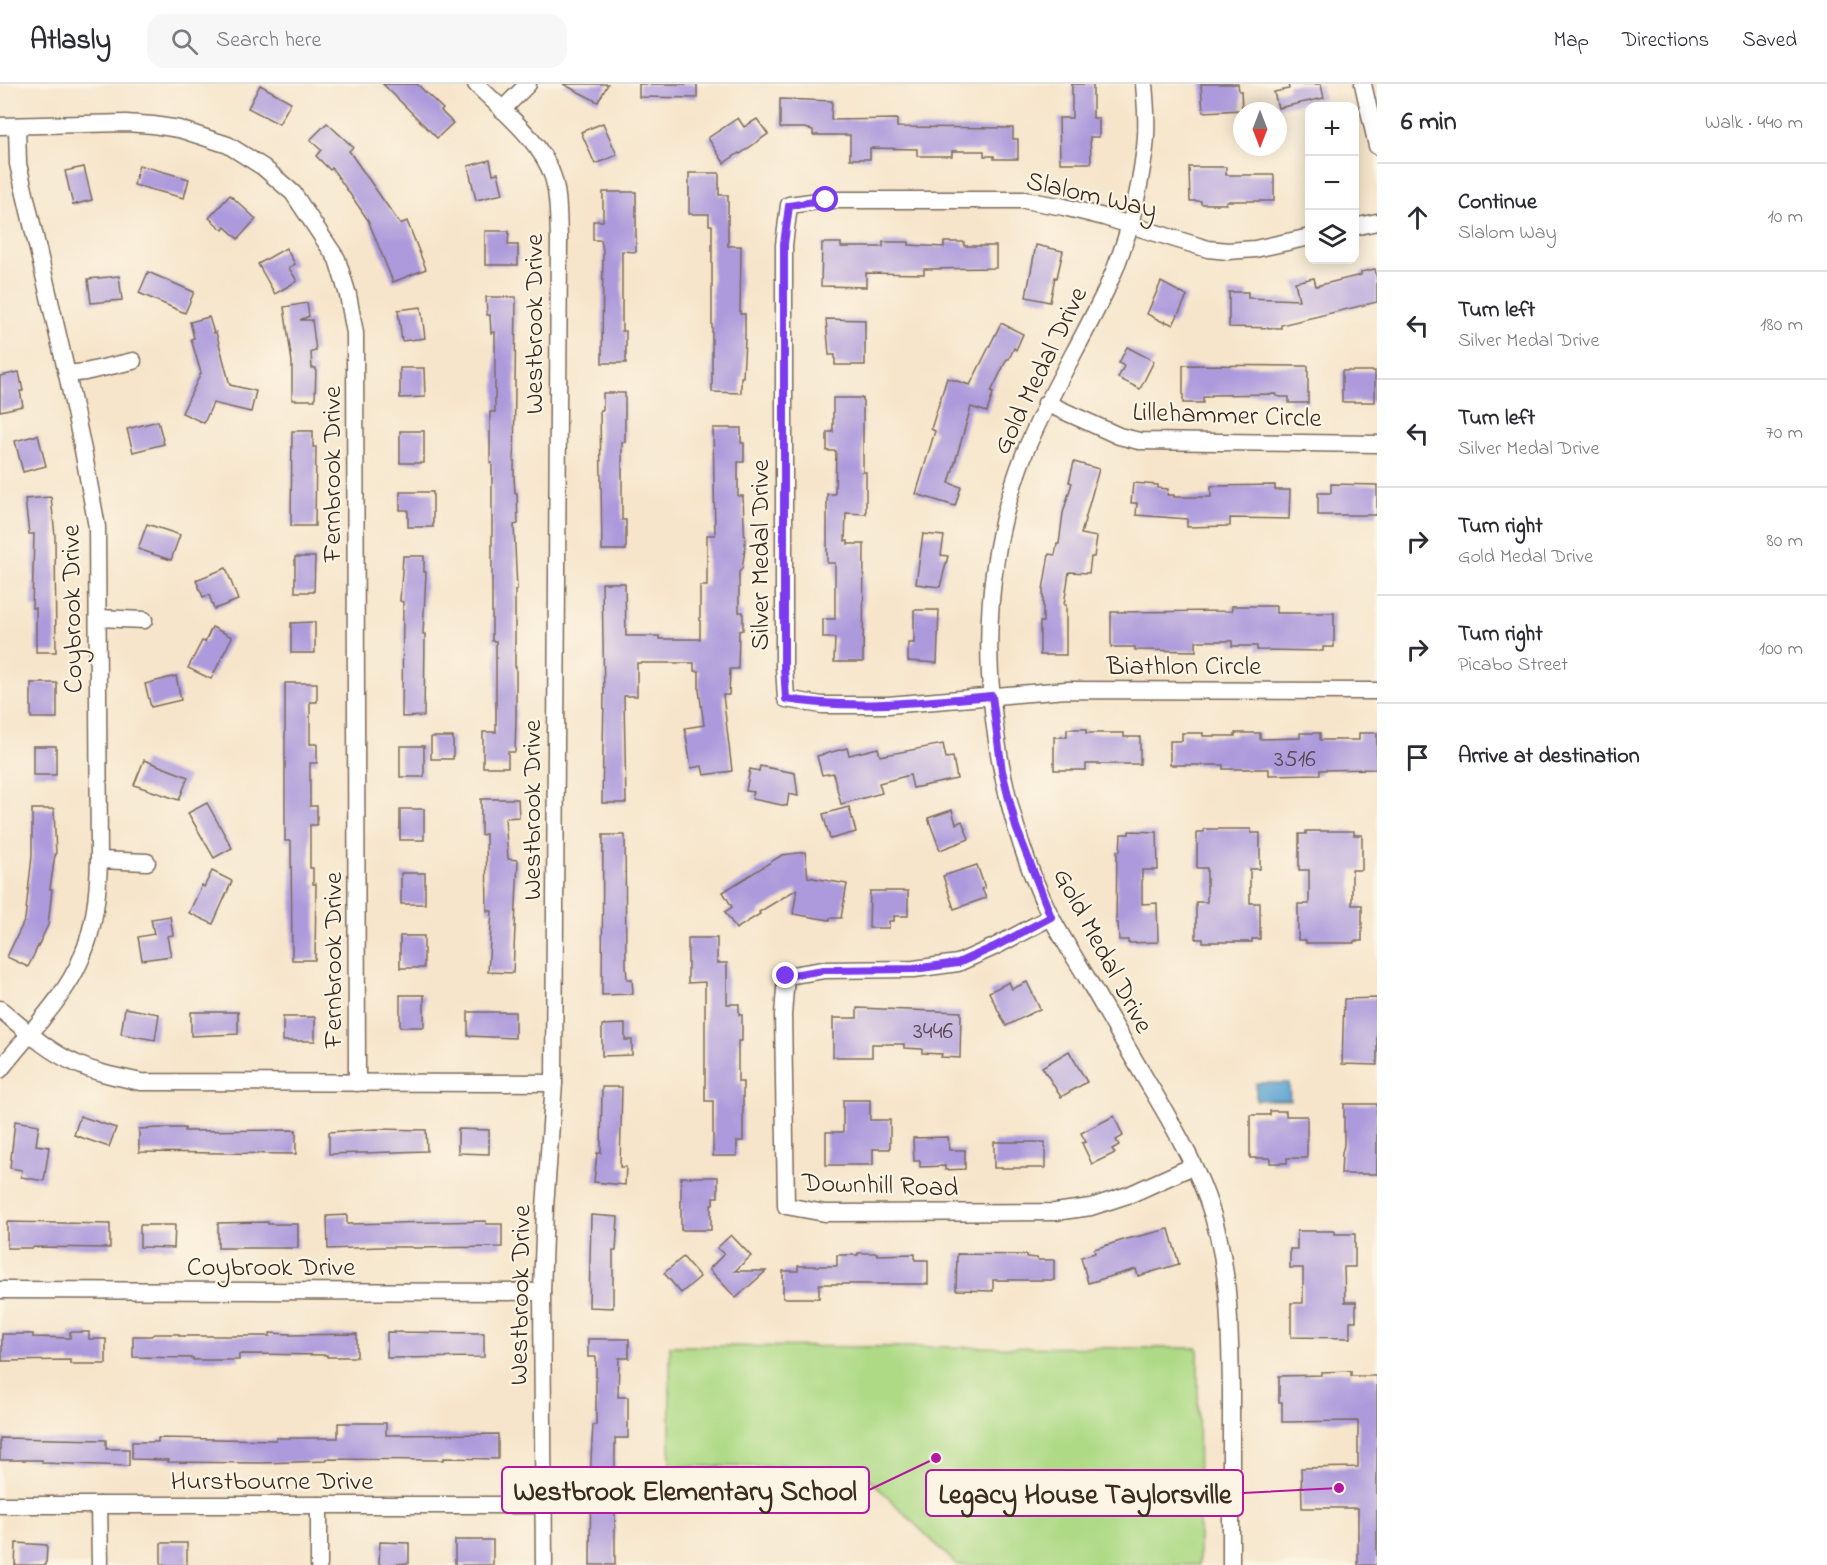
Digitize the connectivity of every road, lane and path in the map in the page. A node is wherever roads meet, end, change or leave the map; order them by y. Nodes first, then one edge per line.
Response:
1 (476, 84) edge
2 (528, 84) edge
3 (1144, 84) edge
4 (1363, 84) edge
5 (502, 110) junction
6 (8, 126) edge
7 (1377, 146) edge
8 (789, 206) joint
9 (1377, 222) edge
10 (1128, 225) junction
11 (1359, 226) edge
12 (1305, 238) edge
13 (133, 361) dead end
14 (67, 374) junction
15 (1046, 403) junction
16 (1377, 444) edge
17 (98, 618) junction
18 (144, 620) dead end
19 (1377, 691) edge
20 (992, 696) junction
21 (99, 860) junction
22 (147, 862) dead end
23 (1051, 917) junction
24 (0, 1009) edge
25 (29, 1033) junction
26 (0, 1070) edge
27 (357, 1083) junction
28 (554, 1083) junction
29 (1193, 1166) junction
30 (0, 1290) edge
31 (542, 1292) junction
32 (0, 1505) edge
33 (99, 1505) junction
34 (319, 1505) junction
35 (545, 1505) junction
36 (100, 1565) edge
37 (319, 1565) edge
38 (544, 1565) edge
39 (1231, 1565) edge

1 - 5 street, Westbrook Drive
2 - 5 street
3 - 10 street, Gold Medal Drive
4 - 7 street
5 - 28 street, Westbrook Drive
6 - 14 street, Coybrook Drive
6 - 27 street, Fernbrook Drive
8 - 10 street, Slalom Way
8 - 20 street, Silver Medal Drive
9 - 11 street
10 - 12 street, Slalom Way
10 - 15 street, Gold Medal Drive
13 - 14 street
14 - 17 street, Coybrook Drive
15 - 16 street, Lillehammer Circle
15 - 20 street, Gold Medal Drive
17 - 18 street
17 - 21 street, Coybrook Drive
19 - 20 street, Biathlon Circle
20 - 23 street, Gold Medal Drive
21 - 22 street
21 - 25 street, Coybrook Drive
23 - 29 street, Gold Medal Drive
23 - 29 street, Downhill Road
24 - 25 street
25 - 26 street, Coybrook Drive
25 - 27 street
27 - 28 street
28 - 31 street, Westbrook Drive
29 - 39 street, Gold Medal Drive
30 - 31 street, Coybrook Drive
31 - 35 street, Westbrook Drive
32 - 33 street, Hurstbourne Drive
33 - 34 street, Hurstbourne Drive
33 - 36 street
34 - 35 street, Hurstbourne Drive
34 - 37 street
35 - 38 street, Westbrook Drive

